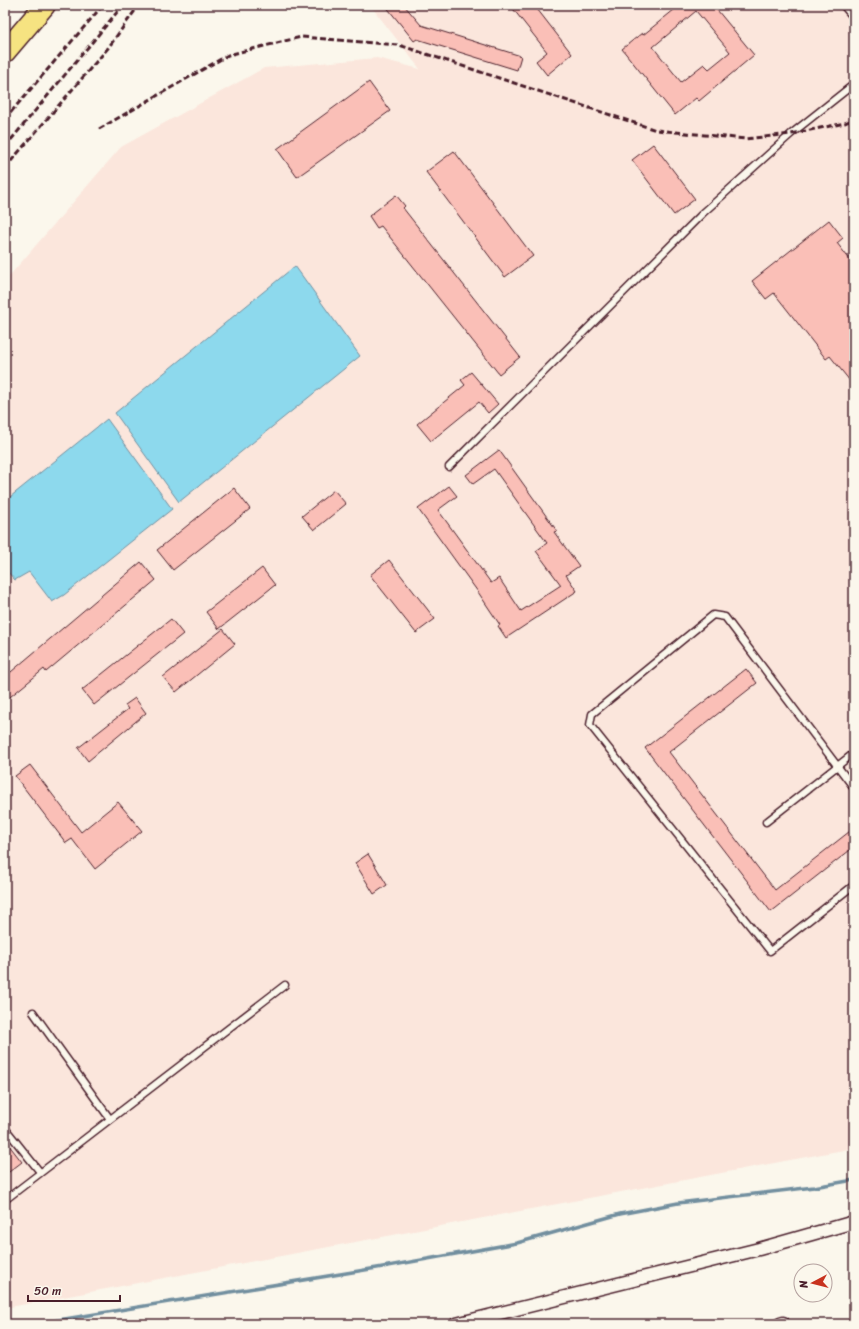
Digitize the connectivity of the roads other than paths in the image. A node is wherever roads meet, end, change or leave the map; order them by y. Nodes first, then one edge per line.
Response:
1 (45, 5) edge
2 (843, 5) edge
3 (854, 18) edge
4 (5, 52) edge
5 (854, 84) edge
6 (449, 467) dead end
7 (854, 753) edge
8 (837, 766) junction
9 (854, 788) edge
10 (766, 822) dead end
11 (854, 885) edge
12 (285, 985) dead end
13 (33, 1012) dead end
14 (110, 1119) junction
15 (5, 1128) edge
16 (40, 1172) junction
17 (5, 1200) edge
18 (854, 1222) edge
19 (456, 1324) edge

1 - 4 main road
2 - 3 lane
5 - 6 lane
7 - 8 lane
8 - 9 lane
8 - 10 lane
8 - 11 lane
12 - 14 lane
13 - 14 lane
14 - 16 lane
15 - 16 lane
16 - 17 lane
18 - 19 street

